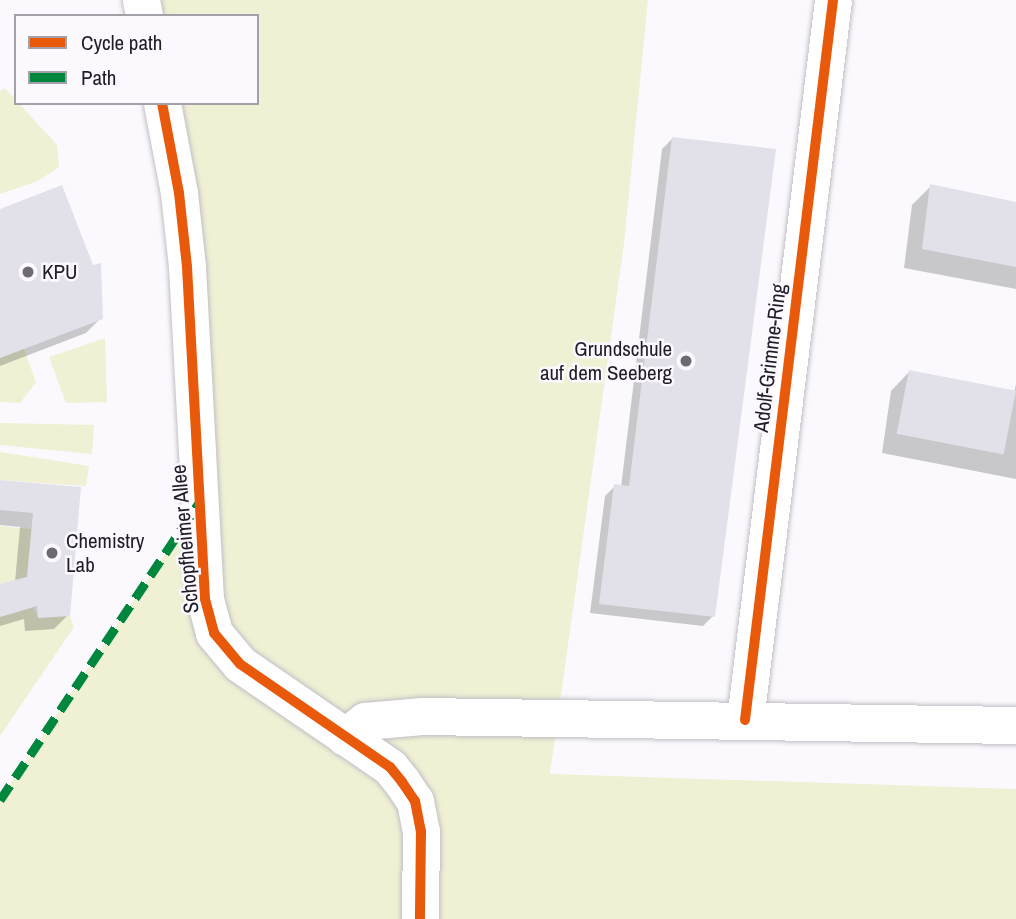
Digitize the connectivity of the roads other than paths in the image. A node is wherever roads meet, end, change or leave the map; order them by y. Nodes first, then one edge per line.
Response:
1 (833, 0) edge
2 (162, 105) edge
3 (745, 720) junction
4 (1016, 725) edge
5 (345, 737) junction
6 (420, 919) edge

1 - 3 street, Adolf-Grimme-Ring
2 - 5 street, Schopfheimer Allee
3 - 4 street
3 - 5 street
5 - 6 street, Schopfheimer Allee

